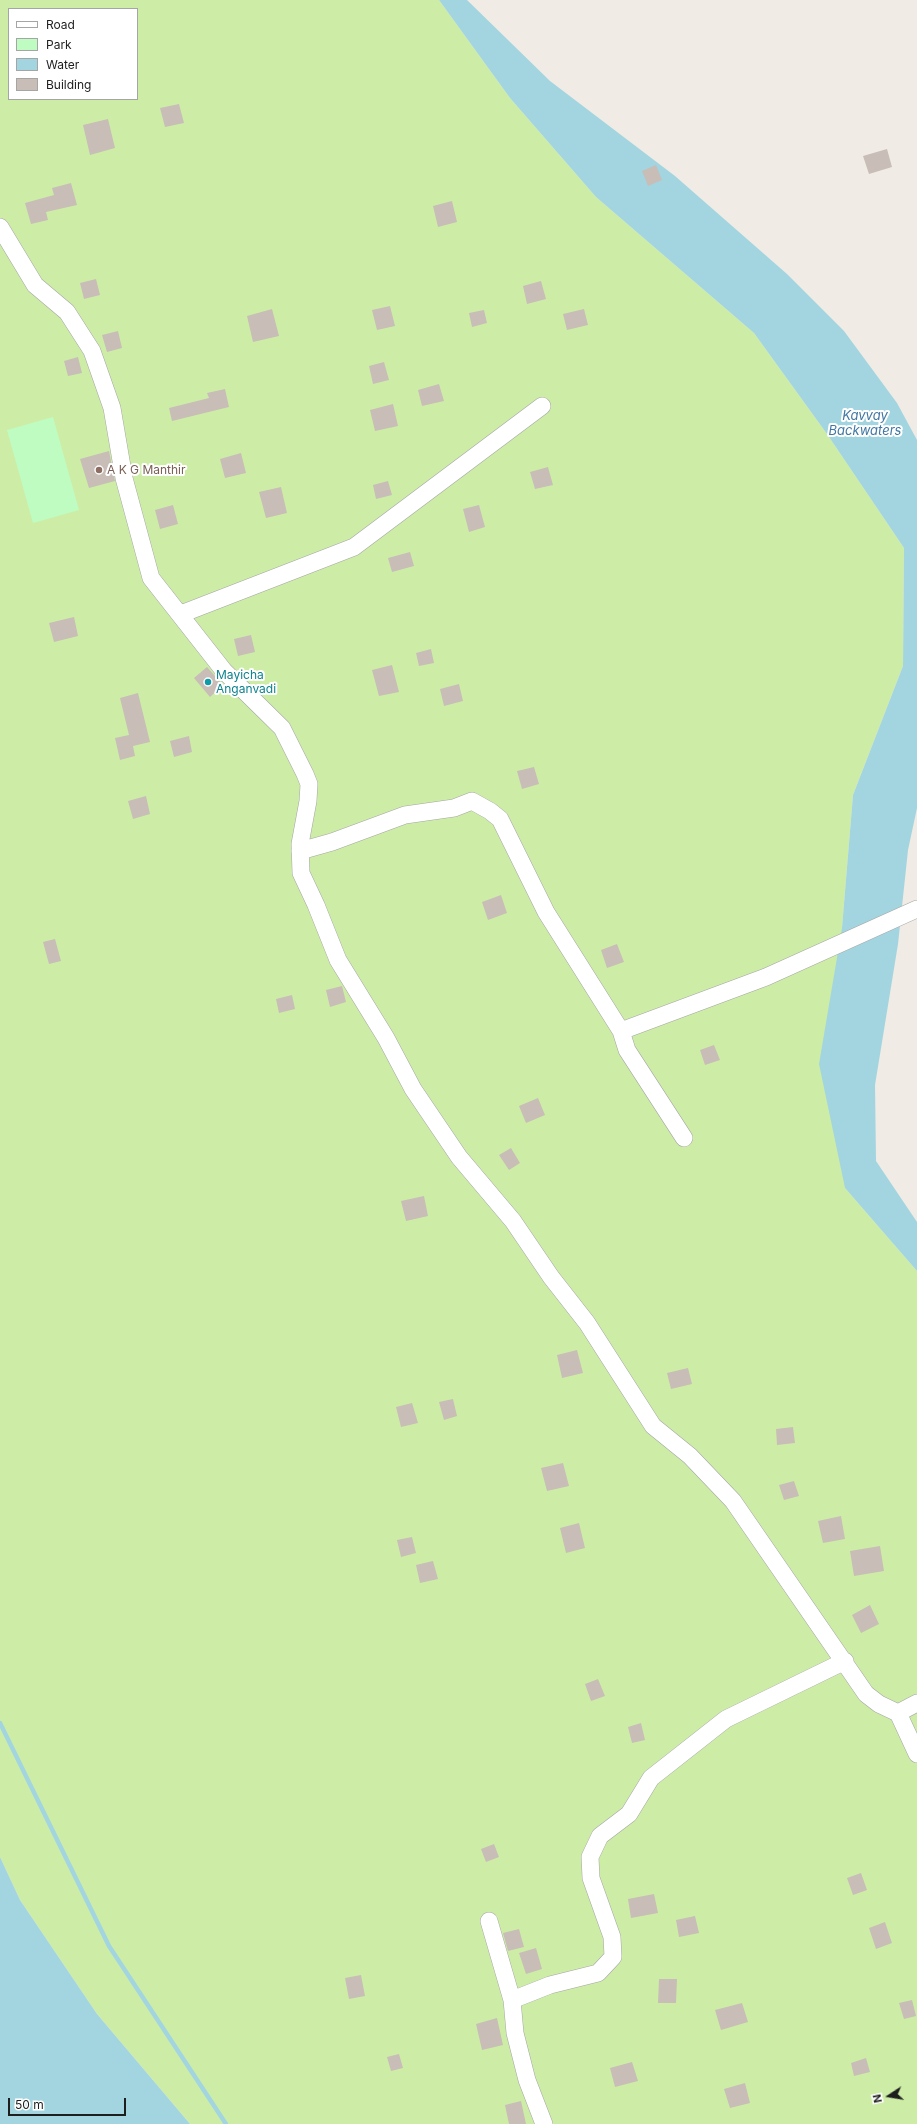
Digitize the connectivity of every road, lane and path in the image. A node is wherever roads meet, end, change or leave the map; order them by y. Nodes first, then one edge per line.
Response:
1 (0, 227) edge
2 (542, 406) dead end
3 (181, 614) junction
4 (300, 852) junction
5 (917, 909) edge
6 (621, 1031) junction
7 (684, 1138) dead end
8 (845, 1661) junction
9 (917, 1703) edge
10 (898, 1713) junction
11 (917, 1754) edge
12 (489, 1921) dead end
13 (512, 2000) junction
14 (544, 2124) edge

1 - 3 street
2 - 3 street
3 - 4 street
4 - 6 street
4 - 8 street
5 - 6 street
6 - 7 street
8 - 10 street
8 - 13 street
9 - 10 street
10 - 11 street
12 - 13 street
13 - 14 street

